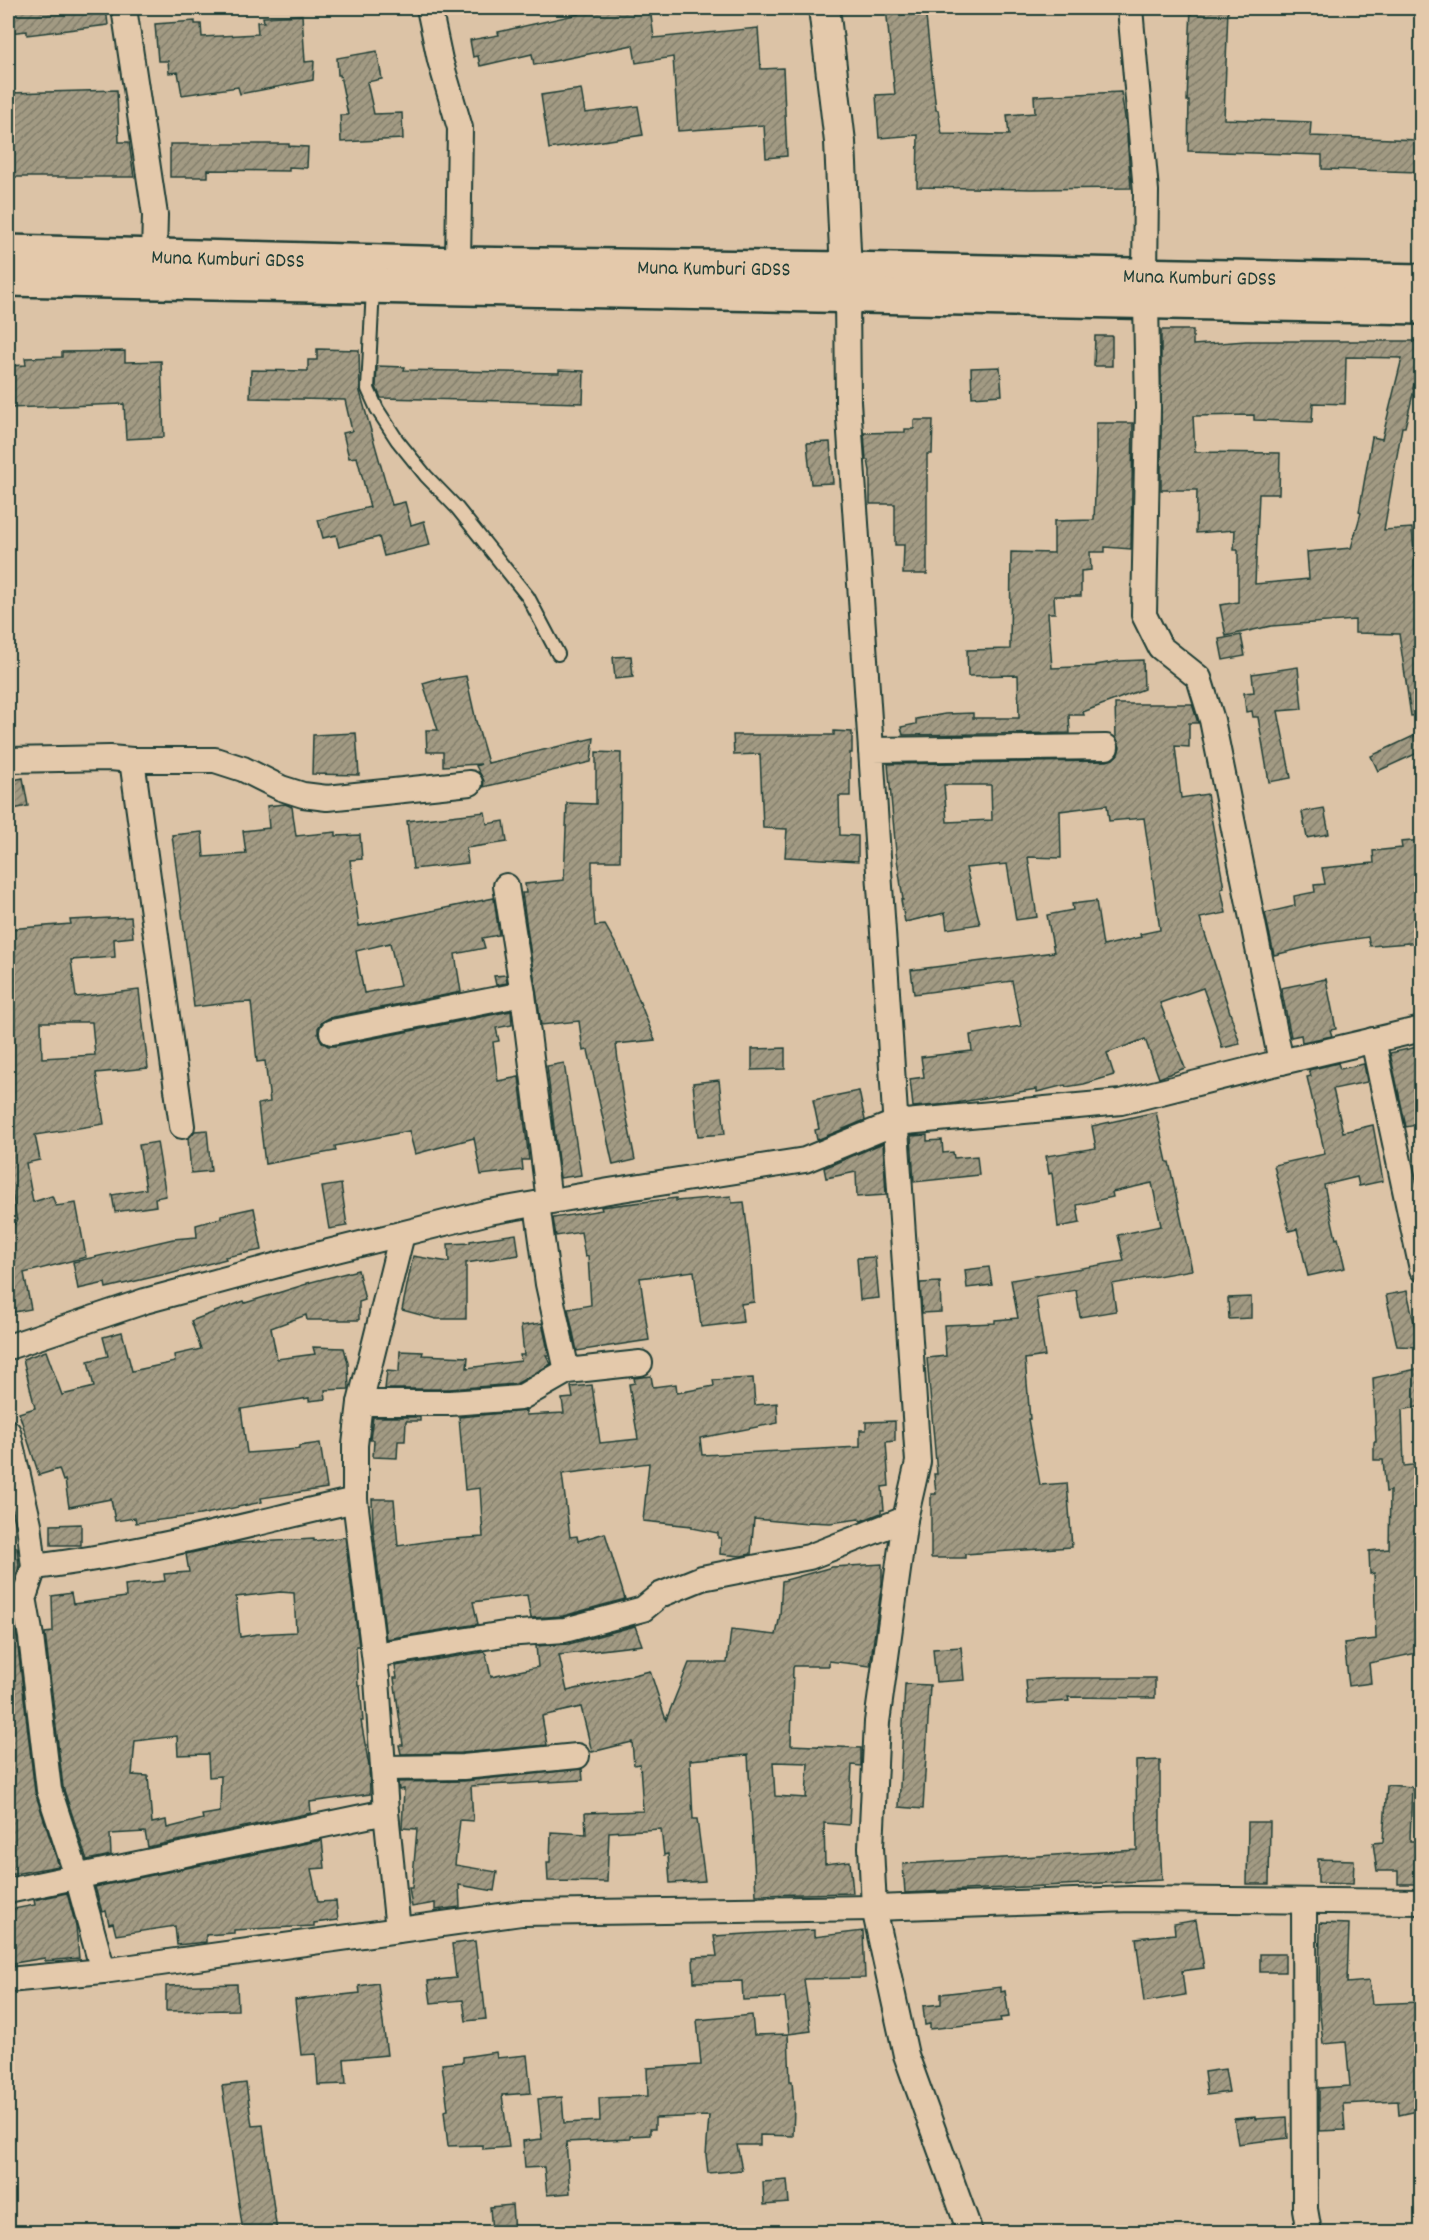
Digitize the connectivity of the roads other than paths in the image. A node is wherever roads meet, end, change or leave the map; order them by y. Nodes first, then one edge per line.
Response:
1 (124, 8) edge
2 (429, 8) edge
3 (824, 8) edge
4 (1130, 8) edge
5 (8, 252) edge
6 (154, 255) junction
7 (458, 264) junction
8 (8, 279) edge
9 (1422, 281) edge
10 (846, 282) junction
11 (373, 287) junction
12 (1146, 288) junction
13 (1422, 307) edge
14 (558, 654) dead end
15 (1106, 747) dead end
16 (871, 750) junction
17 (8, 760) edge
18 (132, 760) junction
19 (470, 783) dead end
20 (506, 886) dead end
21 (523, 994) junction
22 (1422, 1029) edge
23 (332, 1032) dead end
24 (1373, 1040) junction
25 (1281, 1062) junction
26 (895, 1123) junction
27 (182, 1126) dead end
28 (543, 1203) junction
29 (402, 1234) junction
30 (1422, 1269) edge
31 (8, 1347) edge
32 (640, 1363) dead end
33 (567, 1371) junction
34 (360, 1403) junction
35 (8, 1432) edge
36 (355, 1500) junction
37 (905, 1519) junction
38 (34, 1567) junction
39 (375, 1655) junction
40 (577, 1756) dead end
41 (383, 1768) junction
42 (386, 1812) junction
43 (77, 1876) junction
44 (8, 1891) edge
45 (1304, 1901) junction
46 (1422, 1902) edge
47 (874, 1908) junction
48 (398, 1930) junction
49 (104, 1971) junction
50 (8, 1980) edge
51 (970, 2232) edge
52 (1309, 2232) edge

1 - 6 street
2 - 7 street
3 - 10 street
4 - 12 street
5 - 6 highway, Muna Kumburi GDSS
6 - 7 highway, Muna Kumburi GDSS
7 - 10 highway, Muna Kumburi GDSS
8 - 11 highway, Muna Kumburi GDSS
9 - 12 highway, Muna Kumburi GDSS
10 - 11 highway, Muna Kumburi GDSS
10 - 12 highway, Muna Kumburi GDSS
10 - 16 street
11 - 14 lane
12 - 13 highway, Muna Kumburi GDSS
12 - 25 street
15 - 16 street
16 - 26 street
17 - 18 street
18 - 19 street
18 - 27 street
20 - 21 street
21 - 23 street
21 - 28 street
22 - 24 street
24 - 25 street
24 - 30 street
25 - 26 street
26 - 28 street
26 - 37 street
28 - 29 street
28 - 33 street
29 - 31 street
29 - 34 street
32 - 33 street
33 - 34 street
34 - 36 street
35 - 38 street
36 - 38 street
36 - 39 street
37 - 39 street
37 - 47 street
38 - 43 street
39 - 41 street
40 - 41 street
41 - 42 street
42 - 43 street
42 - 48 street
43 - 44 street
43 - 49 street
45 - 46 street
45 - 47 street
45 - 52 street
47 - 48 street
47 - 51 street
48 - 49 street
49 - 50 street

